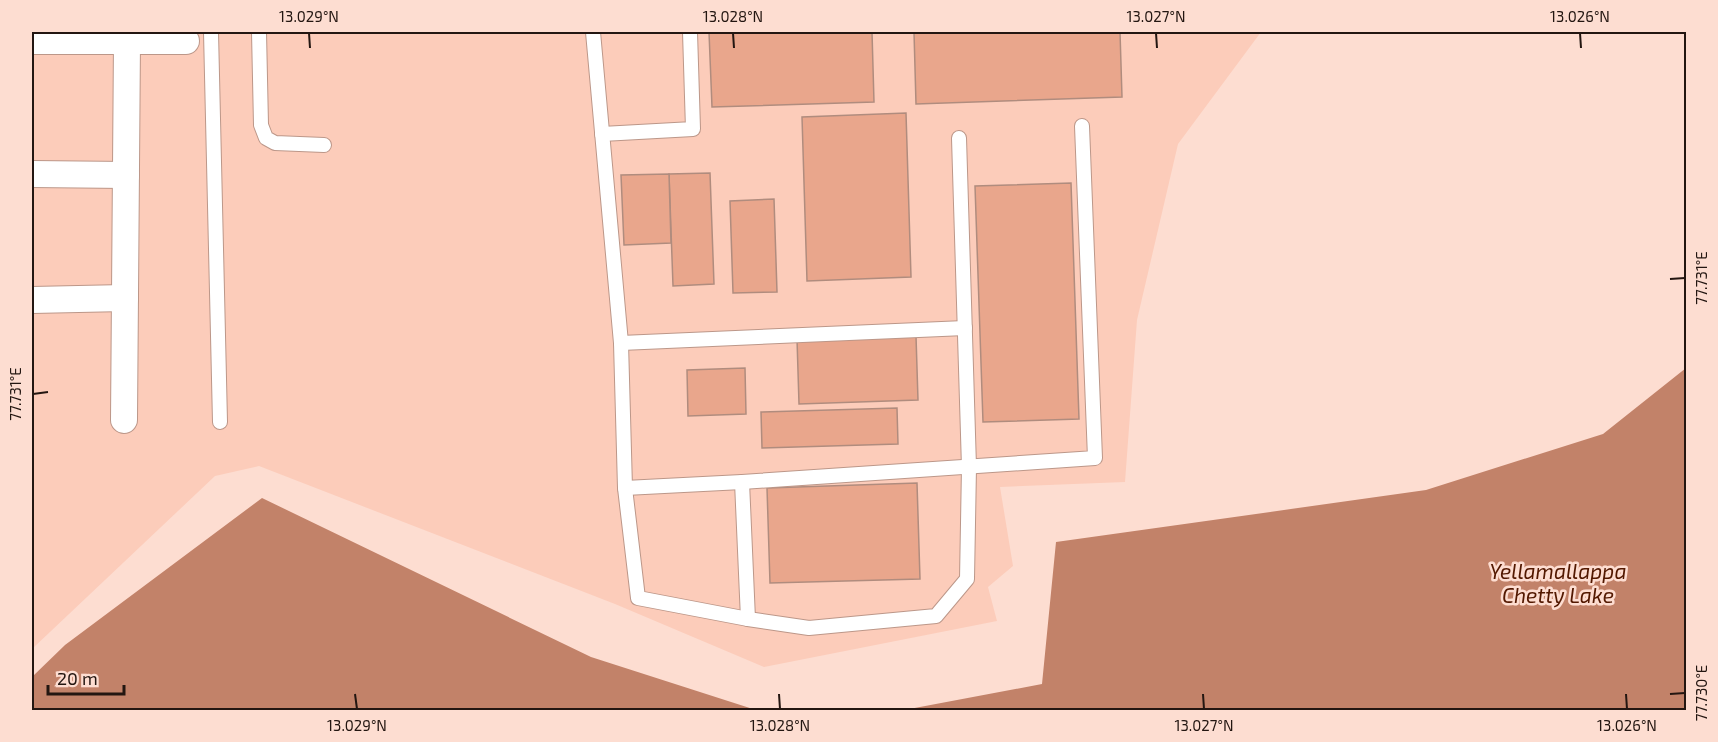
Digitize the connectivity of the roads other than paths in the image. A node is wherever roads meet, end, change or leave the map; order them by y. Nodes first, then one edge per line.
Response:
1 (212, 32) edge
2 (259, 32) edge
3 (592, 32) edge
4 (690, 32) edge
5 (32, 41) edge
6 (127, 41) junction
7 (186, 41) dead end
8 (1082, 126) dead end
9 (602, 134) junction
10 (959, 138) dead end
11 (324, 145) dead end
12 (32, 174) edge
13 (126, 175) junction
14 (125, 298) junction
15 (32, 300) edge
16 (965, 328) junction
17 (621, 343) junction
18 (124, 420) dead end
19 (220, 422) dead end
20 (969, 467) junction
21 (742, 482) junction
22 (625, 488) junction
23 (748, 619) junction

1 - 19 lane
2 - 11 lane
3 - 9 lane
4 - 9 lane
5 - 6 street
6 - 7 street
6 - 13 street
8 - 20 lane
9 - 17 lane
10 - 16 lane
12 - 13 street
13 - 14 street
14 - 15 street
14 - 18 street
16 - 17 lane
16 - 20 lane
17 - 22 lane
20 - 21 lane
20 - 23 lane
21 - 22 lane
21 - 23 lane
22 - 23 lane

